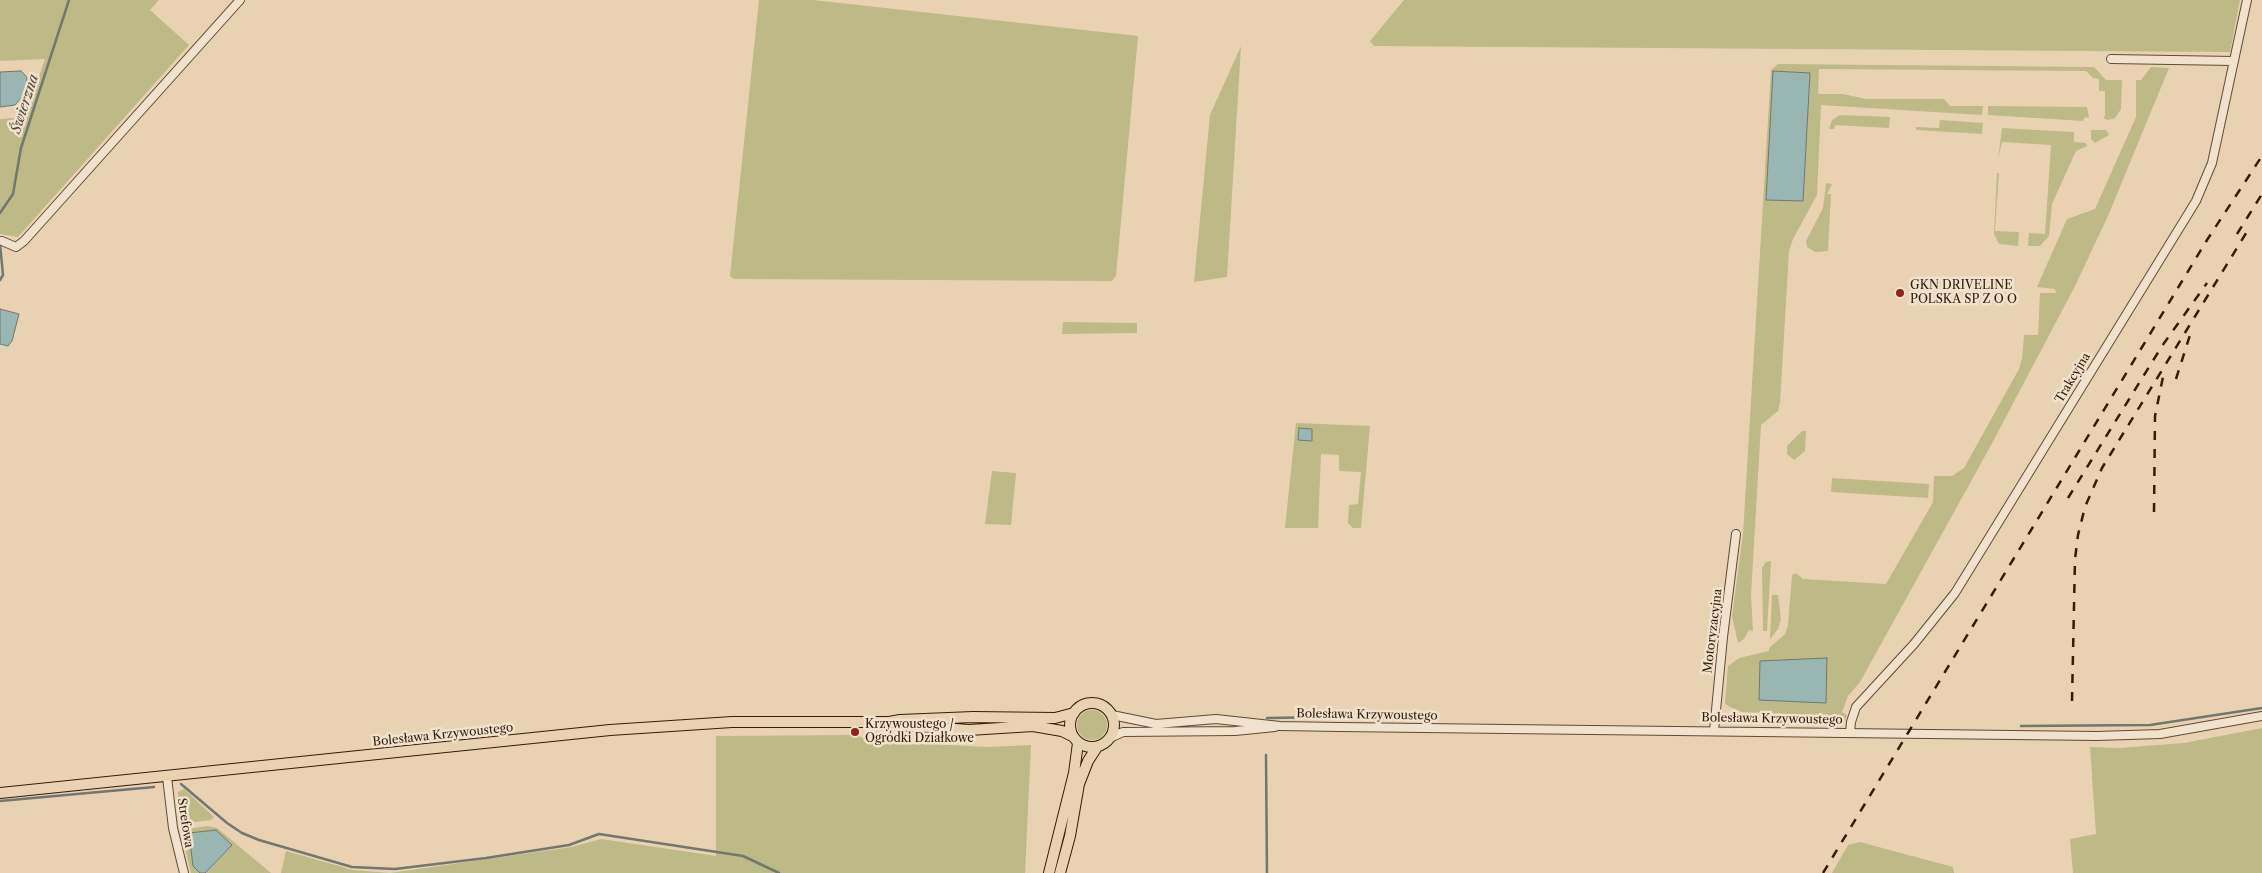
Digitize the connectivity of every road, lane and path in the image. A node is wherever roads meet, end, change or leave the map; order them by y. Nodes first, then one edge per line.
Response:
1 (240, 0) edge
2 (2247, 0) edge
3 (2111, 59) dead end
4 (2234, 61) junction
5 (2, 241) dead end
6 (1736, 534) dead end
7 (1074, 713) junction
8 (1112, 715) junction
9 (2262, 716) edge
10 (889, 722) junction
11 (1280, 726) junction
12 (1714, 731) junction
13 (1850, 733) junction
14 (1112, 737) junction
15 (1075, 739) junction
16 (1097, 747) junction
17 (167, 777) junction
18 (0, 793) edge
19 (184, 873) edge
20 (1049, 873) edge
21 (1060, 873) edge

1 - 5 street
2 - 4 street, Trakcyjna
3 - 4 street
4 - 13 street, Trakcyjna
6 - 12 street, Motoryzacyjna
7 - 8 main road
7 - 10 main road, Bolesława Krzywoustego
7 - 15 main road
8 - 11 street, Bolesława Krzywoustego
8 - 14 main road
9 - 13 street, Bolesława Krzywoustego
10 - 15 main road, Bolesława Krzywoustego
10 - 17 main road, Bolesława Krzywoustego
11 - 12 street, Bolesława Krzywoustego
11 - 14 street, Bolesława Krzywoustego
12 - 13 street, Bolesława Krzywoustego
14 - 16 main road
15 - 16 main road
15 - 20 main road
16 - 21 main road
17 - 18 main road, Bolesława Krzywoustego
17 - 19 street, Strefowa

